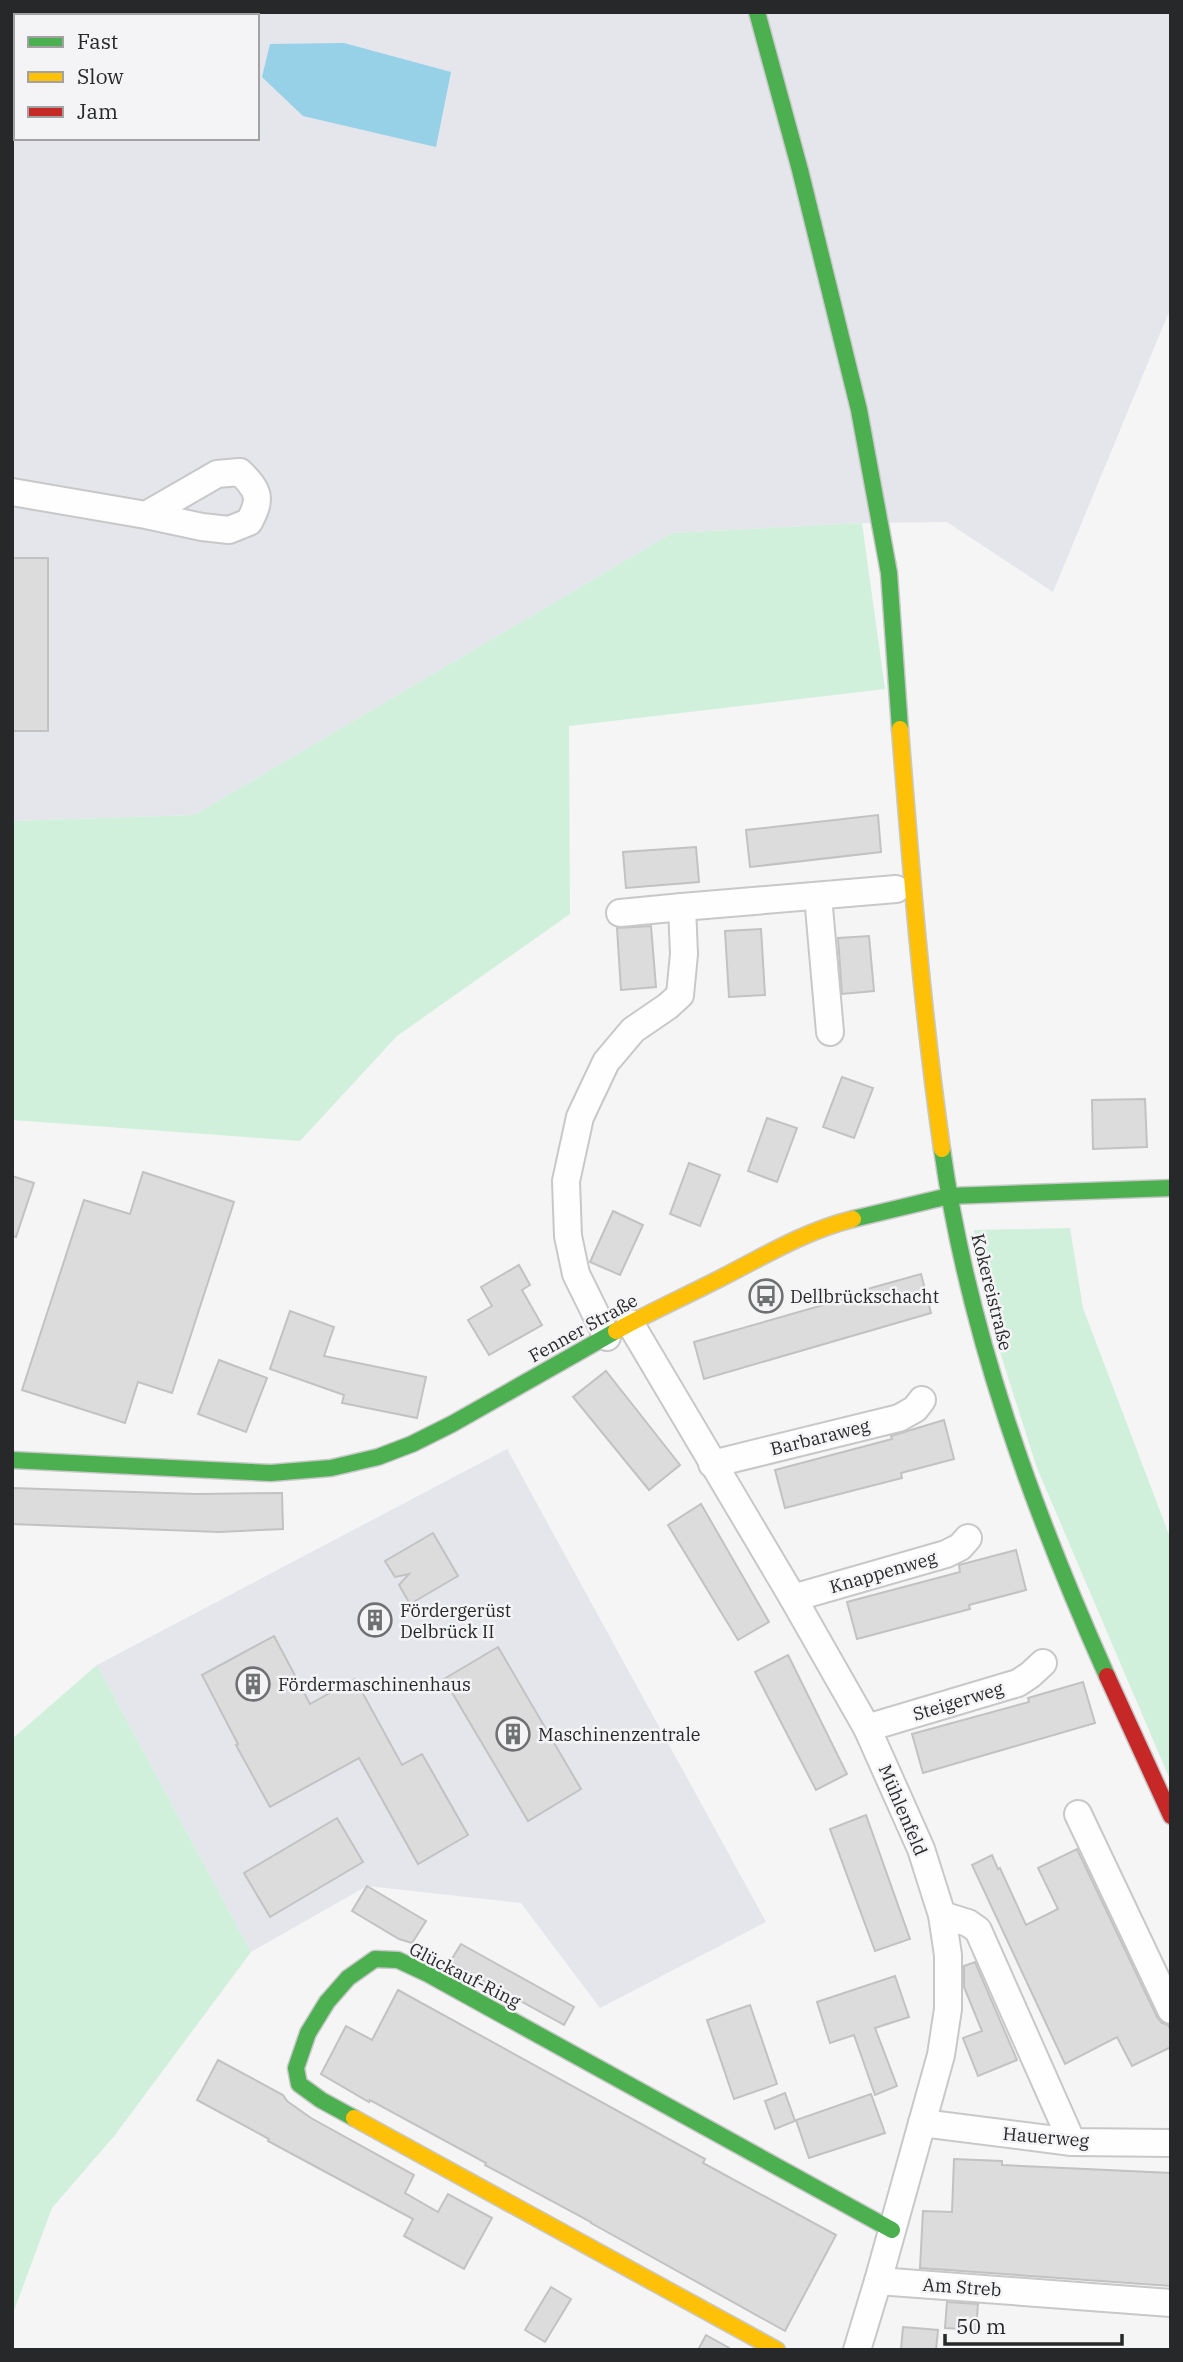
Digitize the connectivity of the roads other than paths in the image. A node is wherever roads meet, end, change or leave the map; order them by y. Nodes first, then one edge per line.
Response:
1 (757, 12) edge
2 (12, 492) edge
3 (146, 515) dead end
4 (896, 888) dead end
5 (818, 895) junction
6 (682, 907) junction
7 (620, 913) dead end
8 (830, 1032) dead end
9 (1171, 1188) edge
10 (949, 1196) junction
11 (630, 1323) junction
12 (607, 1336) junction
13 (922, 1400) dead end
14 (12, 1460) edge
15 (712, 1464) junction
16 (968, 1538) dead end
17 (793, 1598) junction
18 (1043, 1662) dead end
19 (867, 1728) junction
20 (1079, 1814) dead end
21 (1171, 1816) edge
22 (942, 1915) junction
23 (1171, 2010) edge
24 (922, 2123) junction
25 (1072, 2142) junction
26 (1171, 2143) edge
27 (892, 2230) junction
28 (878, 2281) junction
29 (1171, 2303) edge
30 (777, 2350) edge
31 (857, 2350) edge

1 - 10 street, Kokereistraße
2 - 3 street
4 - 5 street
5 - 6 street
5 - 8 street
6 - 7 street
6 - 12 street
9 - 10 street, Fenner Straße
10 - 11 street, Fenner Straße
10 - 21 street, Kokereistraße
11 - 12 street, Fenner Straße
11 - 15 street, Mühlenfeld
12 - 14 street, Fenner Straße
13 - 15 street, Barbaraweg
15 - 17 street, Mühlenfeld
16 - 17 street, Knappenweg
17 - 19 street, Mühlenfeld
18 - 19 street, Steigerweg
19 - 22 street, Mühlenfeld
20 - 23 street
22 - 24 street, Mühlenfeld
22 - 25 street
24 - 25 street, Hauerweg
24 - 27 street, Mühlenfeld
25 - 26 street, Hauerweg
27 - 28 street, Mühlenfeld
27 - 30 street, Glückauf-Ring
28 - 29 street, Am Streb
28 - 31 street, Mühlenfeld

